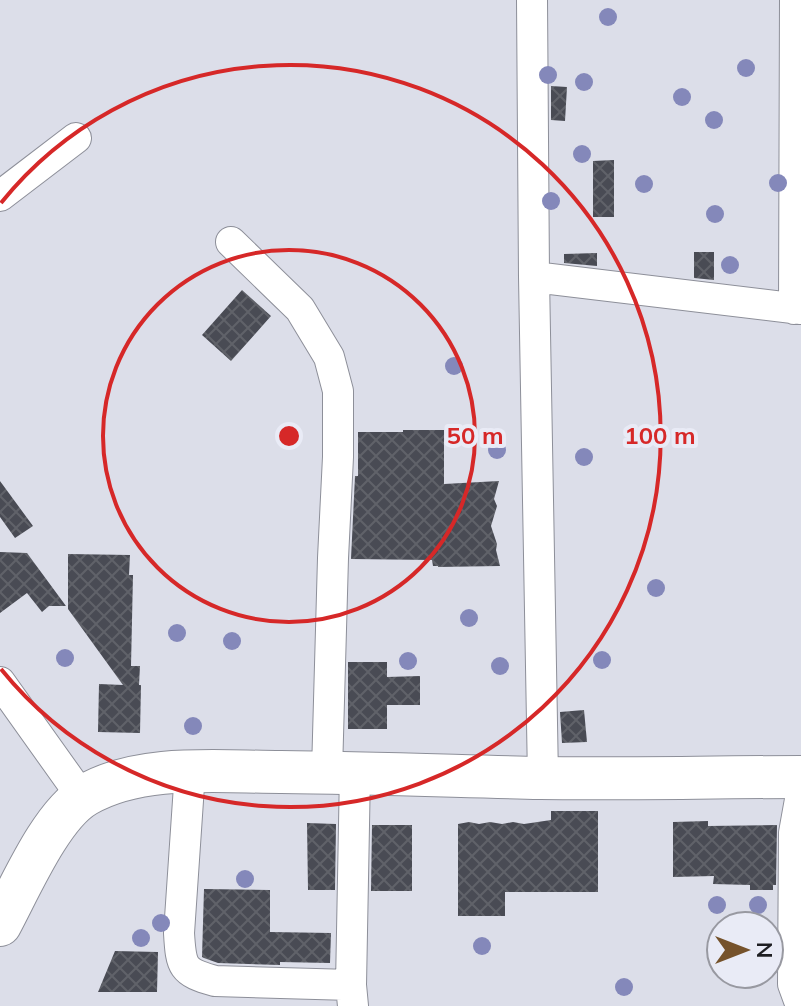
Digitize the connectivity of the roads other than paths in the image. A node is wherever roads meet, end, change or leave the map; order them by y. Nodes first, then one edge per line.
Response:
1 (532, 0) edge
2 (795, 0) edge
3 (76, 138) dead end
4 (0, 196) edge
5 (231, 242) dead end
6 (534, 277) junction
7 (798, 309) edge
8 (0, 682) edge
9 (190, 771) junction
10 (341, 772) junction
11 (801, 777) edge
12 (543, 778) junction
13 (801, 794) edge
14 (82, 797) junction
15 (0, 925) edge
16 (352, 996) edge
17 (801, 1006) edge

1 - 6 street
2 - 7 street
3 - 4 street
5 - 10 street
6 - 7 street
6 - 12 street
8 - 14 street
9 - 10 main road
9 - 14 main road
9 - 16 street
10 - 12 main road
10 - 16 street
11 - 12 main road
13 - 17 street
14 - 15 main road

